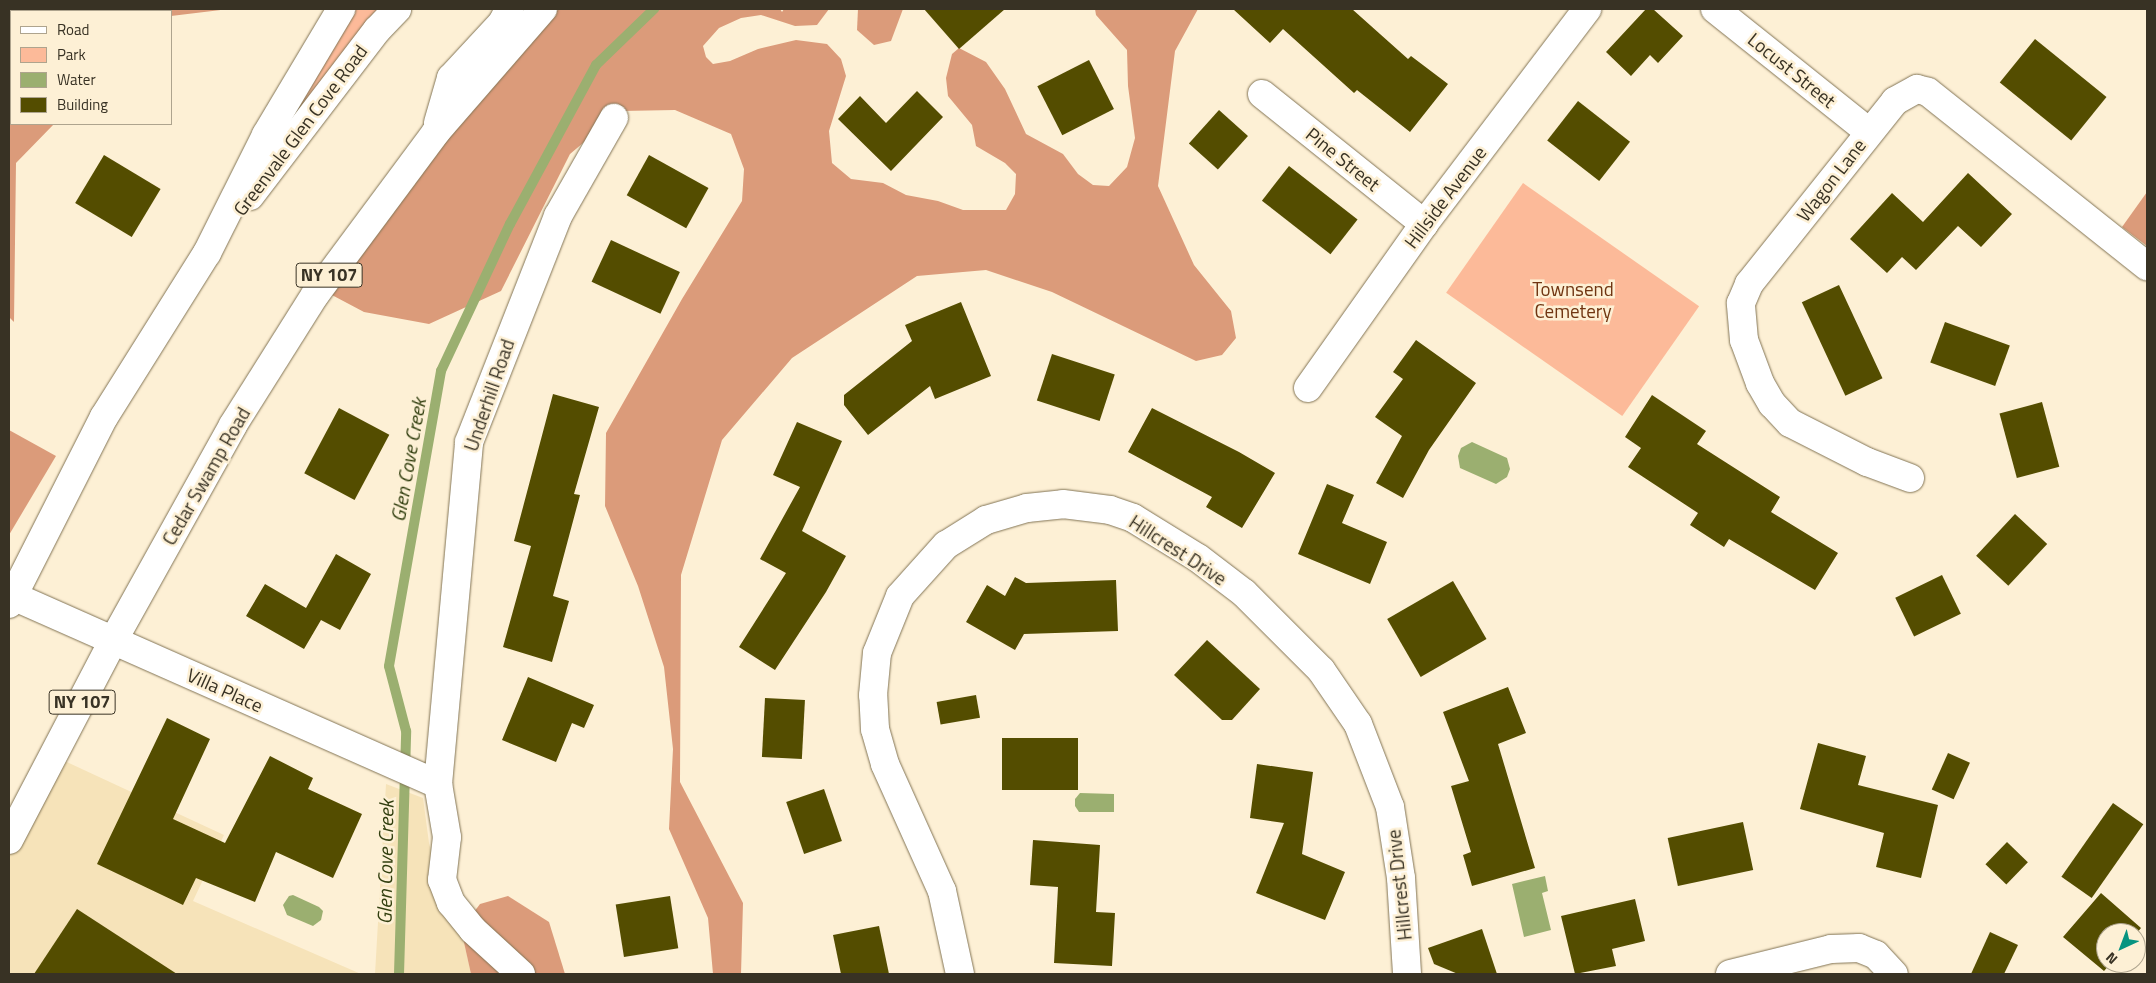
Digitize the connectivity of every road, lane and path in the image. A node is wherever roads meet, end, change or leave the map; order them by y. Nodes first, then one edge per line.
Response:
1 (340, 9) edge
2 (397, 9) edge
3 (509, 9) edge
4 (543, 9) edge
5 (1587, 9) edge
6 (1715, 9) edge
7 (1262, 94) dead end
8 (614, 118) dead end
9 (436, 132) junction
10 (1869, 132) junction
11 (1424, 224) junction
12 (207, 253) junction
13 (2147, 266) edge
14 (1308, 388) dead end
15 (1910, 478) dead end
16 (11, 600) edge
17 (113, 641) junction
18 (431, 781) junction
19 (9, 840) edge
20 (521, 974) edge
21 (960, 974) edge
22 (1407, 974) edge
23 (1730, 974) edge
24 (1894, 974) edge

1 - 12 street
2 - 12 street, Greenvale Glen Cove Road
3 - 9 street, NY 107
4 - 9 street
5 - 11 street, Hillside Avenue
6 - 10 street, Locust Street
7 - 11 street, Pine Street
8 - 18 street, Underhill Road
9 - 17 street, Cedar Swamp Road / NY 107
10 - 13 street, Wagon Lane
10 - 15 street, Wagon Lane
11 - 14 street, Hillside Avenue
12 - 16 street
16 - 17 street, Villa Place
17 - 18 street, Villa Place
17 - 19 street, Cedar Swamp Road / NY 107
18 - 20 street, Underhill Road
21 - 22 street, Hillcrest Drive
23 - 24 street

